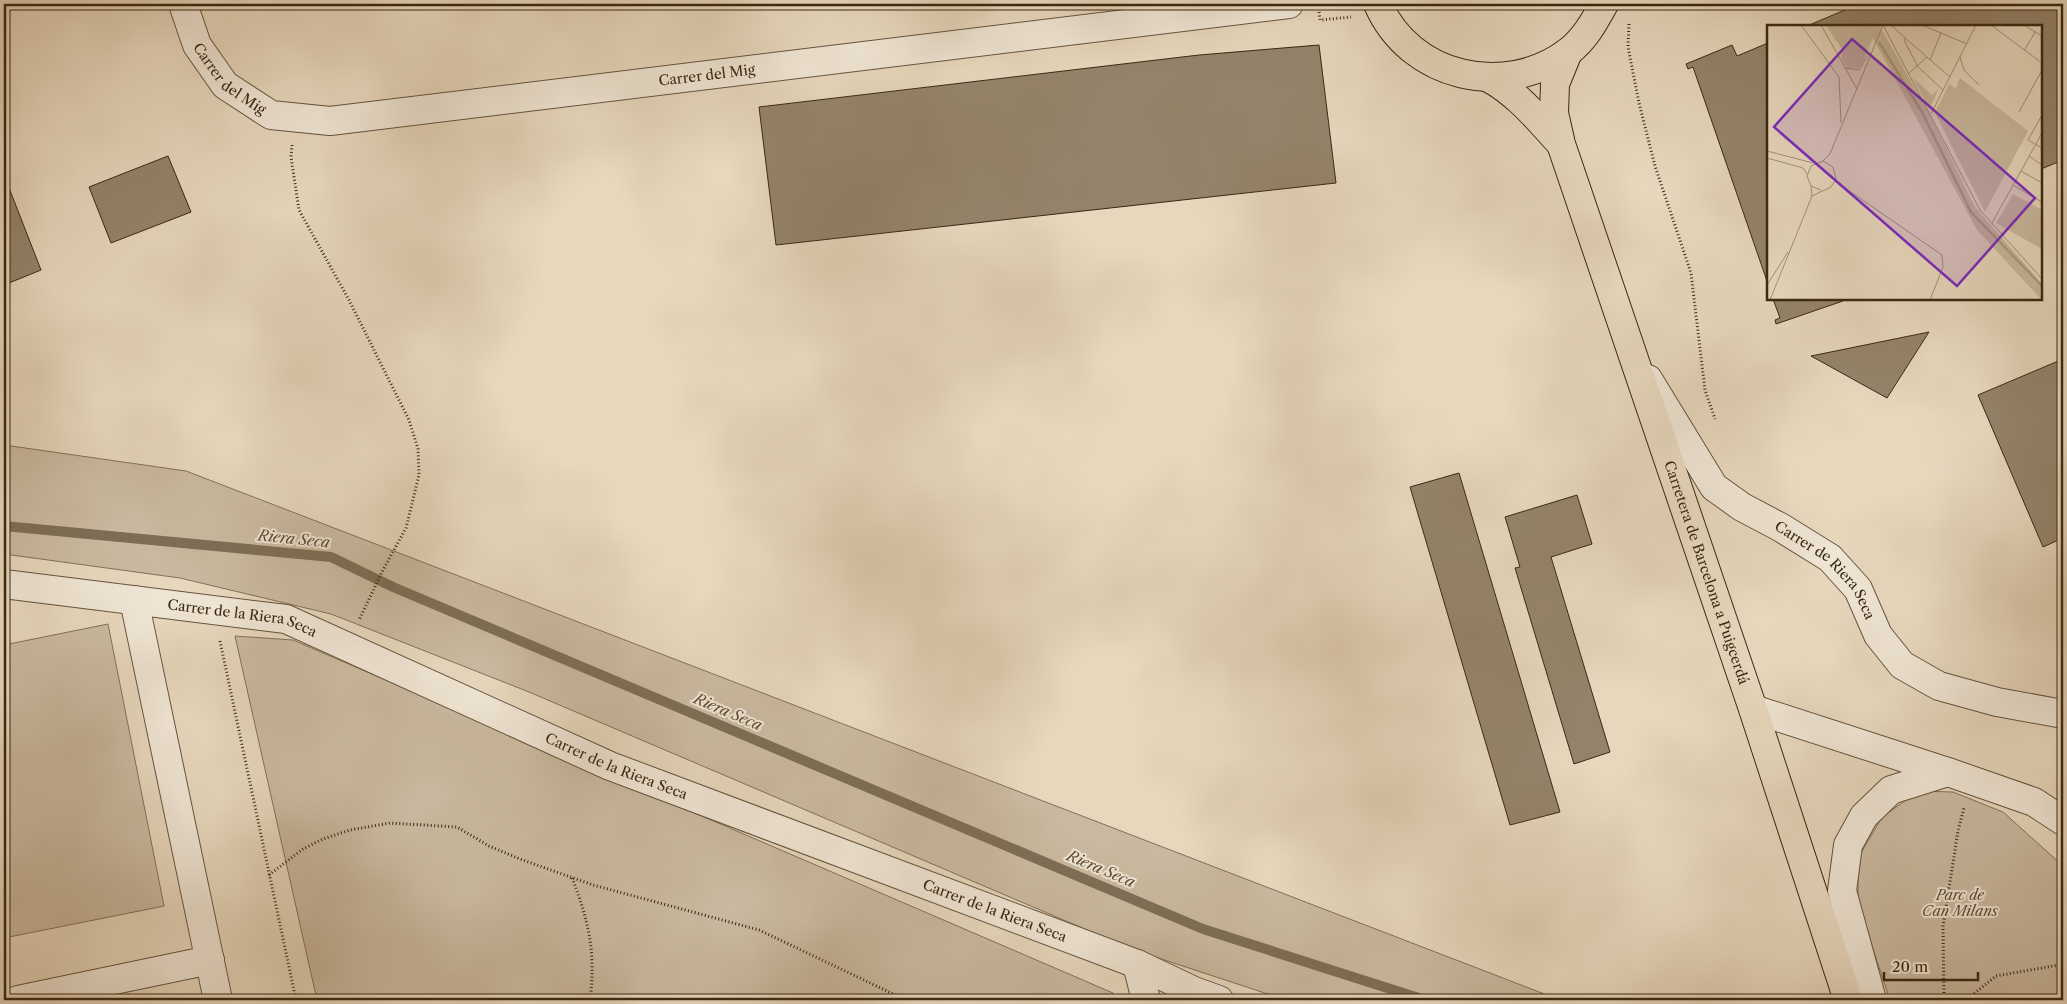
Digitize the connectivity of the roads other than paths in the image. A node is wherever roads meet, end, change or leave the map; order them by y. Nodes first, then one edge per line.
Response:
1 (183, 4) edge
2 (1289, 4) edge
3 (1604, 4) edge
4 (1368, 10) edge
5 (1568, 52) junction
6 (1489, 78) junction
7 (1561, 144) junction
8 (1634, 355) junction
9 (4, 584) edge
10 (134, 600) junction
11 (1753, 709) junction
12 (2063, 714) edge
13 (1960, 776) junction
14 (2063, 821) edge
15 (210, 960) junction
16 (1137, 964) junction
17 (18, 1000) edge
18 (218, 1000) edge
19 (1146, 1000) edge
20 (1219, 1000) edge
21 (1848, 1000) edge
22 (1872, 1000) edge

1 - 2 street, Carrer del Mig
3 - 5 main road
4 - 6 main road
5 - 6 main road
5 - 7 main road, Carretera de Barcelona a Puigcerdá
6 - 7 main road, Carretera de Barcelona a Puigcerdá
7 - 8 main road, Carretera de Barcelona a Puigcerdá
8 - 11 main road, Carretera de Barcelona a Puigcerdá
8 - 12 street, Carrer de Riera Seca
9 - 10 street, Carrer de la Riera Seca
10 - 15 street
10 - 16 street, Carrer de la Riera Seca
11 - 13 street
11 - 21 main road, Carretera de Barcelona a Puigcerdá
13 - 14 street
13 - 22 street
15 - 17 street
15 - 18 street
16 - 19 street
16 - 20 street, Carrer de la Riera Seca

